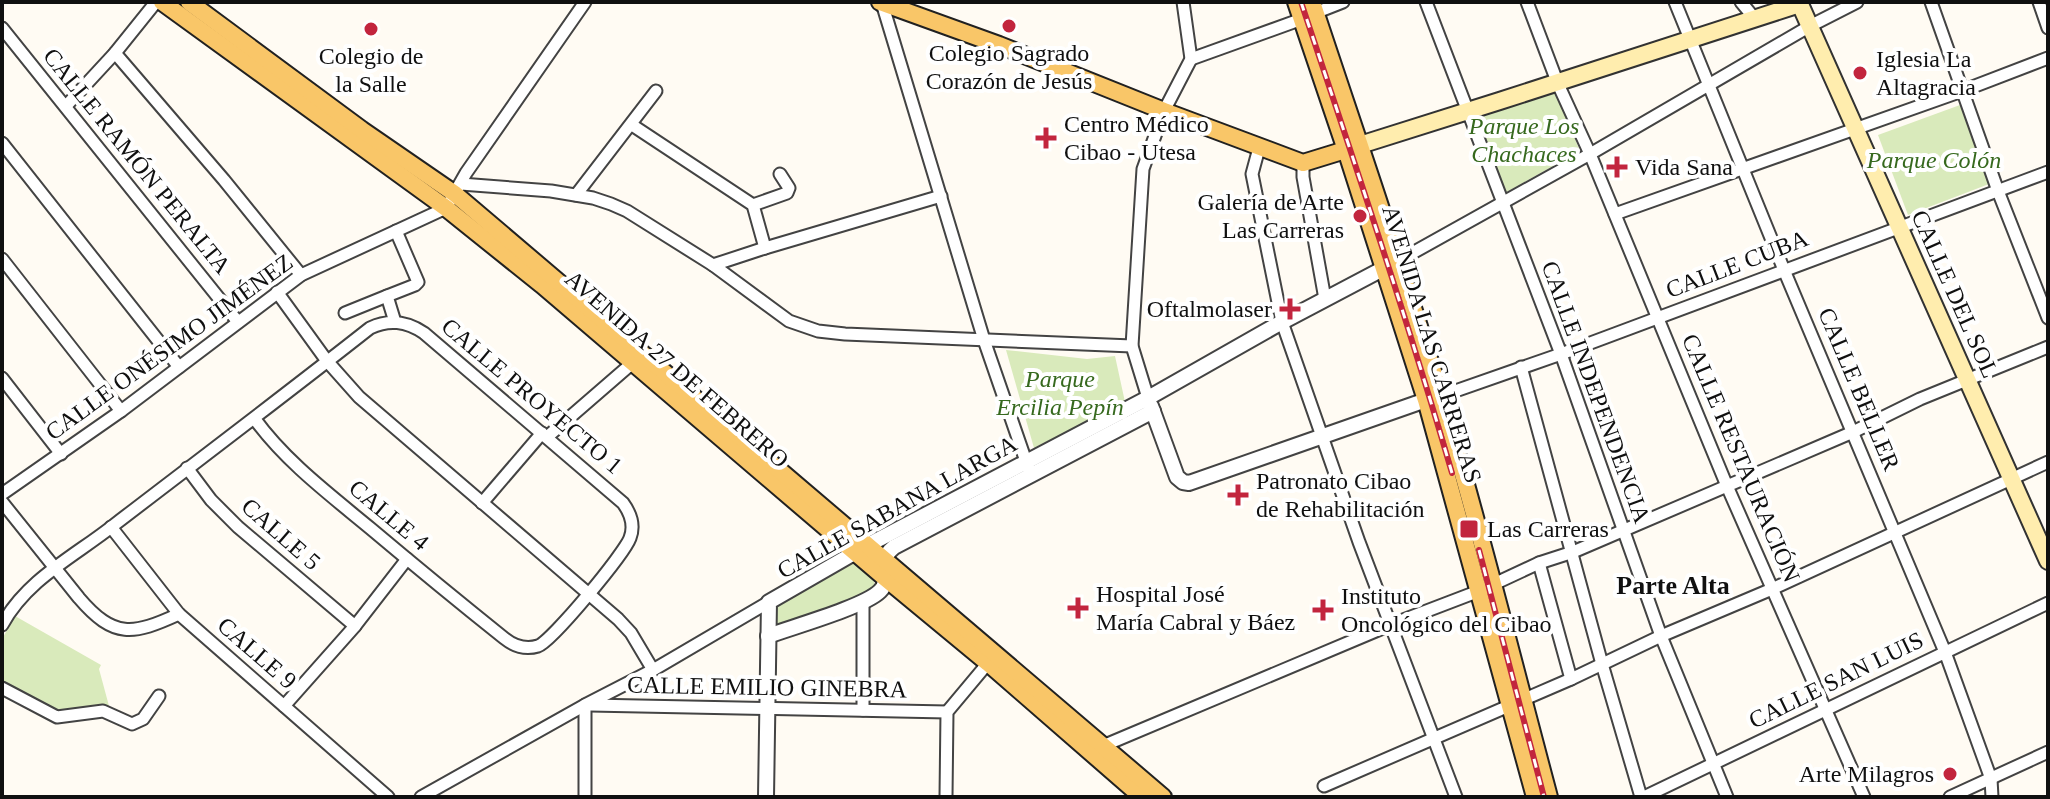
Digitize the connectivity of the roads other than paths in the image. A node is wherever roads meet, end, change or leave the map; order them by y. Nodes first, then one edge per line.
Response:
1 (159, 2) edge
2 (585, 2) edge
3 (881, 2) edge
4 (1183, 2) edge
5 (1296, 2) edge
6 (1343, 2) edge
7 (1426, 2) edge
8 (1527, 2) edge
9 (1675, 2) edge
10 (1741, 2) edge
11 (1857, 2) edge
12 (1931, 2) edge
13 (2039, 2) edge
14 (1799, 3) edge
15 (197, 4) edge
16 (1310, 11) edge
17 (1755, 19) junction
18 (1810, 26) junction
19 (2, 28) edge
20 (2048, 28) edge
21 (1691, 41) junction
22 (115, 53) junction
23 (2048, 58) edge
24 (1191, 59) junction
25 (1558, 84) junction
26 (1708, 84) junction
27 (656, 91) dead end
28 (1962, 91) junction
29 (66, 106) junction
30 (1164, 111) junction
31 (1468, 111) junction
32 (632, 125) junction
33 (1855, 128) junction
34 (2, 143) edge
35 (1353, 147) junction
36 (1259, 148) junction
37 (1590, 154) junction
38 (1303, 163) junction
39 (1742, 168) junction
40 (2048, 172) edge
41 (780, 174) dead end
42 (1998, 191) junction
43 (454, 195) junction
44 (576, 195) junction
45 (941, 196) junction
46 (1502, 201) junction
47 (753, 205) junction
48 (1615, 214) junction
49 (1899, 226) junction
50 (396, 231) junction
51 (765, 248) junction
52 (2, 259) edge
53 (1391, 264) junction
54 (713, 265) junction
55 (1784, 270) junction
56 (301, 275) junction
57 (277, 292) junction
58 (387, 296) junction
59 (1325, 299) junction
60 (345, 313) dead end
61 (1658, 318) junction
62 (2048, 318) edge
63 (238, 322) junction
64 (395, 322) junction
65 (1282, 322) junction
66 (984, 340) junction
67 (1132, 346) junction
68 (2048, 347) edge
69 (1561, 354) junction
70 (638, 358) junction
71 (327, 361) junction
72 (179, 367) junction
73 (1521, 367) junction
74 (2, 378) edge
75 (1967, 379) junction
76 (1433, 398) junction
77 (1151, 405) junction
78 (121, 411) junction
79 (254, 418) junction
80 (1853, 432) junction
81 (545, 435) junction
82 (1322, 435) junction
83 (61, 454) junction
84 (2048, 462) edge
85 (187, 468) junction
86 (1028, 468) junction
87 (2010, 479) junction
88 (1727, 486) junction
89 (2, 494) edge
90 (2, 502) edge
91 (482, 503) junction
92 (111, 527) junction
93 (1623, 529) junction
94 (1895, 531) junction
95 (862, 549) junction
96 (1573, 552) junction
97 (407, 559) junction
98 (883, 559) junction
99 (2048, 561) edge
100 (1539, 563) junction
101 (56, 567) junction
102 (885, 578) junction
103 (1486, 588) junction
104 (1772, 589) junction
105 (588, 594) junction
106 (769, 602) junction
107 (863, 602) junction
108 (2048, 603) edge
109 (6, 608) edge
110 (179, 614) junction
111 (2, 625) edge
112 (1390, 625) junction
113 (355, 626) junction
114 (768, 636) junction
115 (1661, 636) junction
116 (1945, 652) junction
117 (988, 663) junction
118 (1602, 664) junction
119 (653, 670) junction
120 (1571, 679) junction
121 (2, 688) edge
122 (159, 696) dead end
123 (1517, 703) junction
124 (585, 705) junction
125 (284, 706) junction
126 (767, 709) junction
127 (863, 710) junction
128 (1826, 710) junction
129 (947, 712) junction
130 (1433, 737) junction
131 (1097, 748) junction
132 (2048, 752) edge
133 (1714, 764) junction
134 (1991, 779) junction
135 (1324, 786) dead end
136 (388, 797) edge
137 (421, 797) edge
138 (585, 797) edge
139 (766, 797) edge
140 (946, 797) edge
141 (1142, 797) edge
142 (1163, 797) edge
143 (1456, 797) edge
144 (1535, 797) edge
145 (1549, 797) edge
146 (1643, 797) edge
147 (1727, 797) edge
148 (1864, 797) edge
149 (1950, 797) edge
150 (1992, 797) edge

1 - 22 street
1 - 43 main road, AVENIDA 27 DE FEBRERO
2 - 43 street
3 - 30 main road
3 - 45 street
4 - 24 street
5 - 16 main road, AVENIDA LAS CARRERAS
6 - 16 street
7 - 31 street, CALLE INDEPENDENCIA
8 - 25 street, CALLE RESTAURACIÓN
9 - 21 street, CALLE BELLER
10 - 17 street
11 - 18 street, CALLE SABANA LARGA
12 - 28 street
13 - 20 street
14 - 17 main road
14 - 18 main road, CALLE DEL SOL
15 - 43 main road, AVENIDA 27 DE FEBRERO
16 - 24 street
16 - 35 main road, AVENIDA LAS CARRERAS
17 - 21 main road
18 - 26 street, CALLE SABANA LARGA
18 - 33 main road, CALLE DEL SOL
19 - 29 street, CALLE RAMÓN PERALTA
21 - 25 main road
21 - 26 street, CALLE BELLER
22 - 29 street
22 - 56 street
23 - 28 street
24 - 30 street
25 - 31 main road
25 - 37 street, CALLE RESTAURACIÓN
26 - 37 street, CALLE SABANA LARGA
26 - 39 street, CALLE BELLER
27 - 32 street
28 - 33 street
28 - 42 street
29 - 63 street, CALLE RAMÓN PERALTA
30 - 36 main road
30 - 67 street
31 - 35 main road
31 - 46 street, CALLE INDEPENDENCIA
32 - 44 street
32 - 47 street
33 - 39 street
33 - 49 main road, CALLE DEL SOL
34 - 72 street
35 - 38 main road
35 - 53 main road, AVENIDA LAS CARRERAS
36 - 38 main road
36 - 65 street
37 - 46 street, CALLE SABANA LARGA
37 - 48 street, CALLE RESTAURACIÓN
38 - 59 street
39 - 48 street
39 - 55 street, CALLE BELLER
40 - 42 street, CALLE CUBA
41 - 47 street
42 - 49 street, CALLE CUBA
42 - 62 street
43 - 44 street
43 - 50 street, CALLE ONÉSIMO JIMÉNEZ
43 - 70 main road, AVENIDA 27 DE FEBRERO
44 - 54 street
45 - 51 street
45 - 66 street
46 - 53 street, CALLE SABANA LARGA
46 - 69 street, CALLE INDEPENDENCIA
47 - 51 street
48 - 61 street, CALLE RESTAURACIÓN
49 - 55 street, CALLE CUBA
49 - 75 main road, CALLE DEL SOL
50 - 56 street, CALLE ONÉSIMO JIMÉNEZ
50 - 58 street
51 - 54 street
52 - 78 street
53 - 59 street, CALLE SABANA LARGA
53 - 76 main road, AVENIDA LAS CARRERAS
54 - 66 street
55 - 61 street, CALLE CUBA
55 - 80 street, CALLE BELLER
56 - 57 street, CALLE ONÉSIMO JIMÉNEZ
57 - 63 street, CALLE ONÉSIMO JIMÉNEZ
57 - 71 street
58 - 60 street
58 - 64 street
59 - 65 street, CALLE SABANA LARGA
61 - 69 street, CALLE CUBA
61 - 88 street, CALLE RESTAURACIÓN
63 - 72 street, CALLE ONÉSIMO JIMÉNEZ
64 - 71 street
64 - 81 street, CALLE PROYECTO 1
65 - 77 street, CALLE SABANA LARGA
65 - 82 street
66 - 67 street
66 - 86 street
67 - 77 street
68 - 75 street
69 - 73 street, CALLE CUBA
69 - 93 street, CALLE INDEPENDENCIA
70 - 81 street
70 - 95 main road, AVENIDA 27 DE FEBRERO
71 - 79 street
71 - 91 street
72 - 78 street, CALLE ONÉSIMO JIMÉNEZ
73 - 76 street, CALLE CUBA
73 - 96 street
74 - 83 street
75 - 80 street
75 - 87 main road, CALLE DEL SOL
76 - 82 street, CALLE CUBA
76 - 103 main road, AVENIDA LAS CARRERAS
77 - 82 street, CALLE CUBA
77 - 86 street, CALLE SABANA LARGA
78 - 83 street, CALLE ONÉSIMO JIMÉNEZ
79 - 85 street
79 - 97 street, CALLE 4
80 - 88 street
80 - 94 street, CALLE BELLER
81 - 91 street
81 - 105 street, CALLE PROYECTO 1
82 - 112 street
83 - 89 street, CALLE ONÉSIMO JIMÉNEZ
84 - 87 street
85 - 92 street
85 - 113 street, CALLE 5
86 - 95 street, CALLE SABANA LARGA
86 - 98 street, CALLE SABANA LARGA
87 - 94 street
87 - 99 main road, CALLE DEL SOL
88 - 93 street
88 - 104 street, CALLE RESTAURACIÓN
90 - 101 street
91 - 105 street
92 - 101 street
92 - 110 street, CALLE 9
93 - 96 street
93 - 115 street, CALLE INDEPENDENCIA
94 - 104 street
94 - 116 street, CALLE BELLER
95 - 98 main road, AVENIDA 27 DE FEBRERO
95 - 102 main road, AVENIDA 27 DE FEBRERO
95 - 106 street, CALLE SABANA LARGA
96 - 100 street
96 - 118 street
97 - 105 street, CALLE 4
97 - 113 street
98 - 102 street, CALLE SABANA LARGA
98 - 131 main road, AVENIDA 27 DE FEBRERO
100 - 103 street
100 - 120 street
101 - 109 street
101 - 110 street
102 - 107 street
102 - 117 main road, AVENIDA 27 DE FEBRERO
103 - 112 street
103 - 123 main road, AVENIDA LAS CARRERAS
104 - 115 street
104 - 128 street, CALLE RESTAURACIÓN
105 - 119 street
106 - 114 street
106 - 119 street, CALLE SABANA LARGA
107 - 114 street
107 - 127 street
108 - 116 street, CALLE SAN LUIS
109 - 111 street
110 - 125 street, CALLE 9
112 - 130 street
112 - 131 street
113 - 125 street
114 - 126 street
115 - 118 street
115 - 133 street, CALLE INDEPENDENCIA
116 - 128 street, CALLE SAN LUIS
116 - 134 street, CALLE BELLER
117 - 129 street
117 - 131 main road, AVENIDA 27 DE FEBRERO
118 - 120 street
118 - 146 street
119 - 124 street, CALLE SABANA LARGA
120 - 123 street
121 - 122 street
123 - 130 street
123 - 144 main road, AVENIDA LAS CARRERAS
123 - 145 main road, AVENIDA LAS CARRERAS
124 - 126 street, CALLE EMILIO GINEBRA
124 - 137 street, CALLE SABANA LARGA
124 - 138 street
125 - 136 street, CALLE 9
126 - 127 street, CALLE EMILIO GINEBRA
126 - 139 street
127 - 129 street, CALLE EMILIO GINEBRA
128 - 133 street, CALLE SAN LUIS
128 - 148 street, CALLE RESTAURACIÓN
129 - 140 street
130 - 135 street
130 - 143 street
131 - 141 main road, AVENIDA 27 DE FEBRERO
131 - 142 main road, AVENIDA 27 DE FEBRERO
132 - 134 street
133 - 146 street, CALLE SAN LUIS
133 - 147 street, CALLE INDEPENDENCIA
134 - 149 street
134 - 150 street, CALLE BELLER

